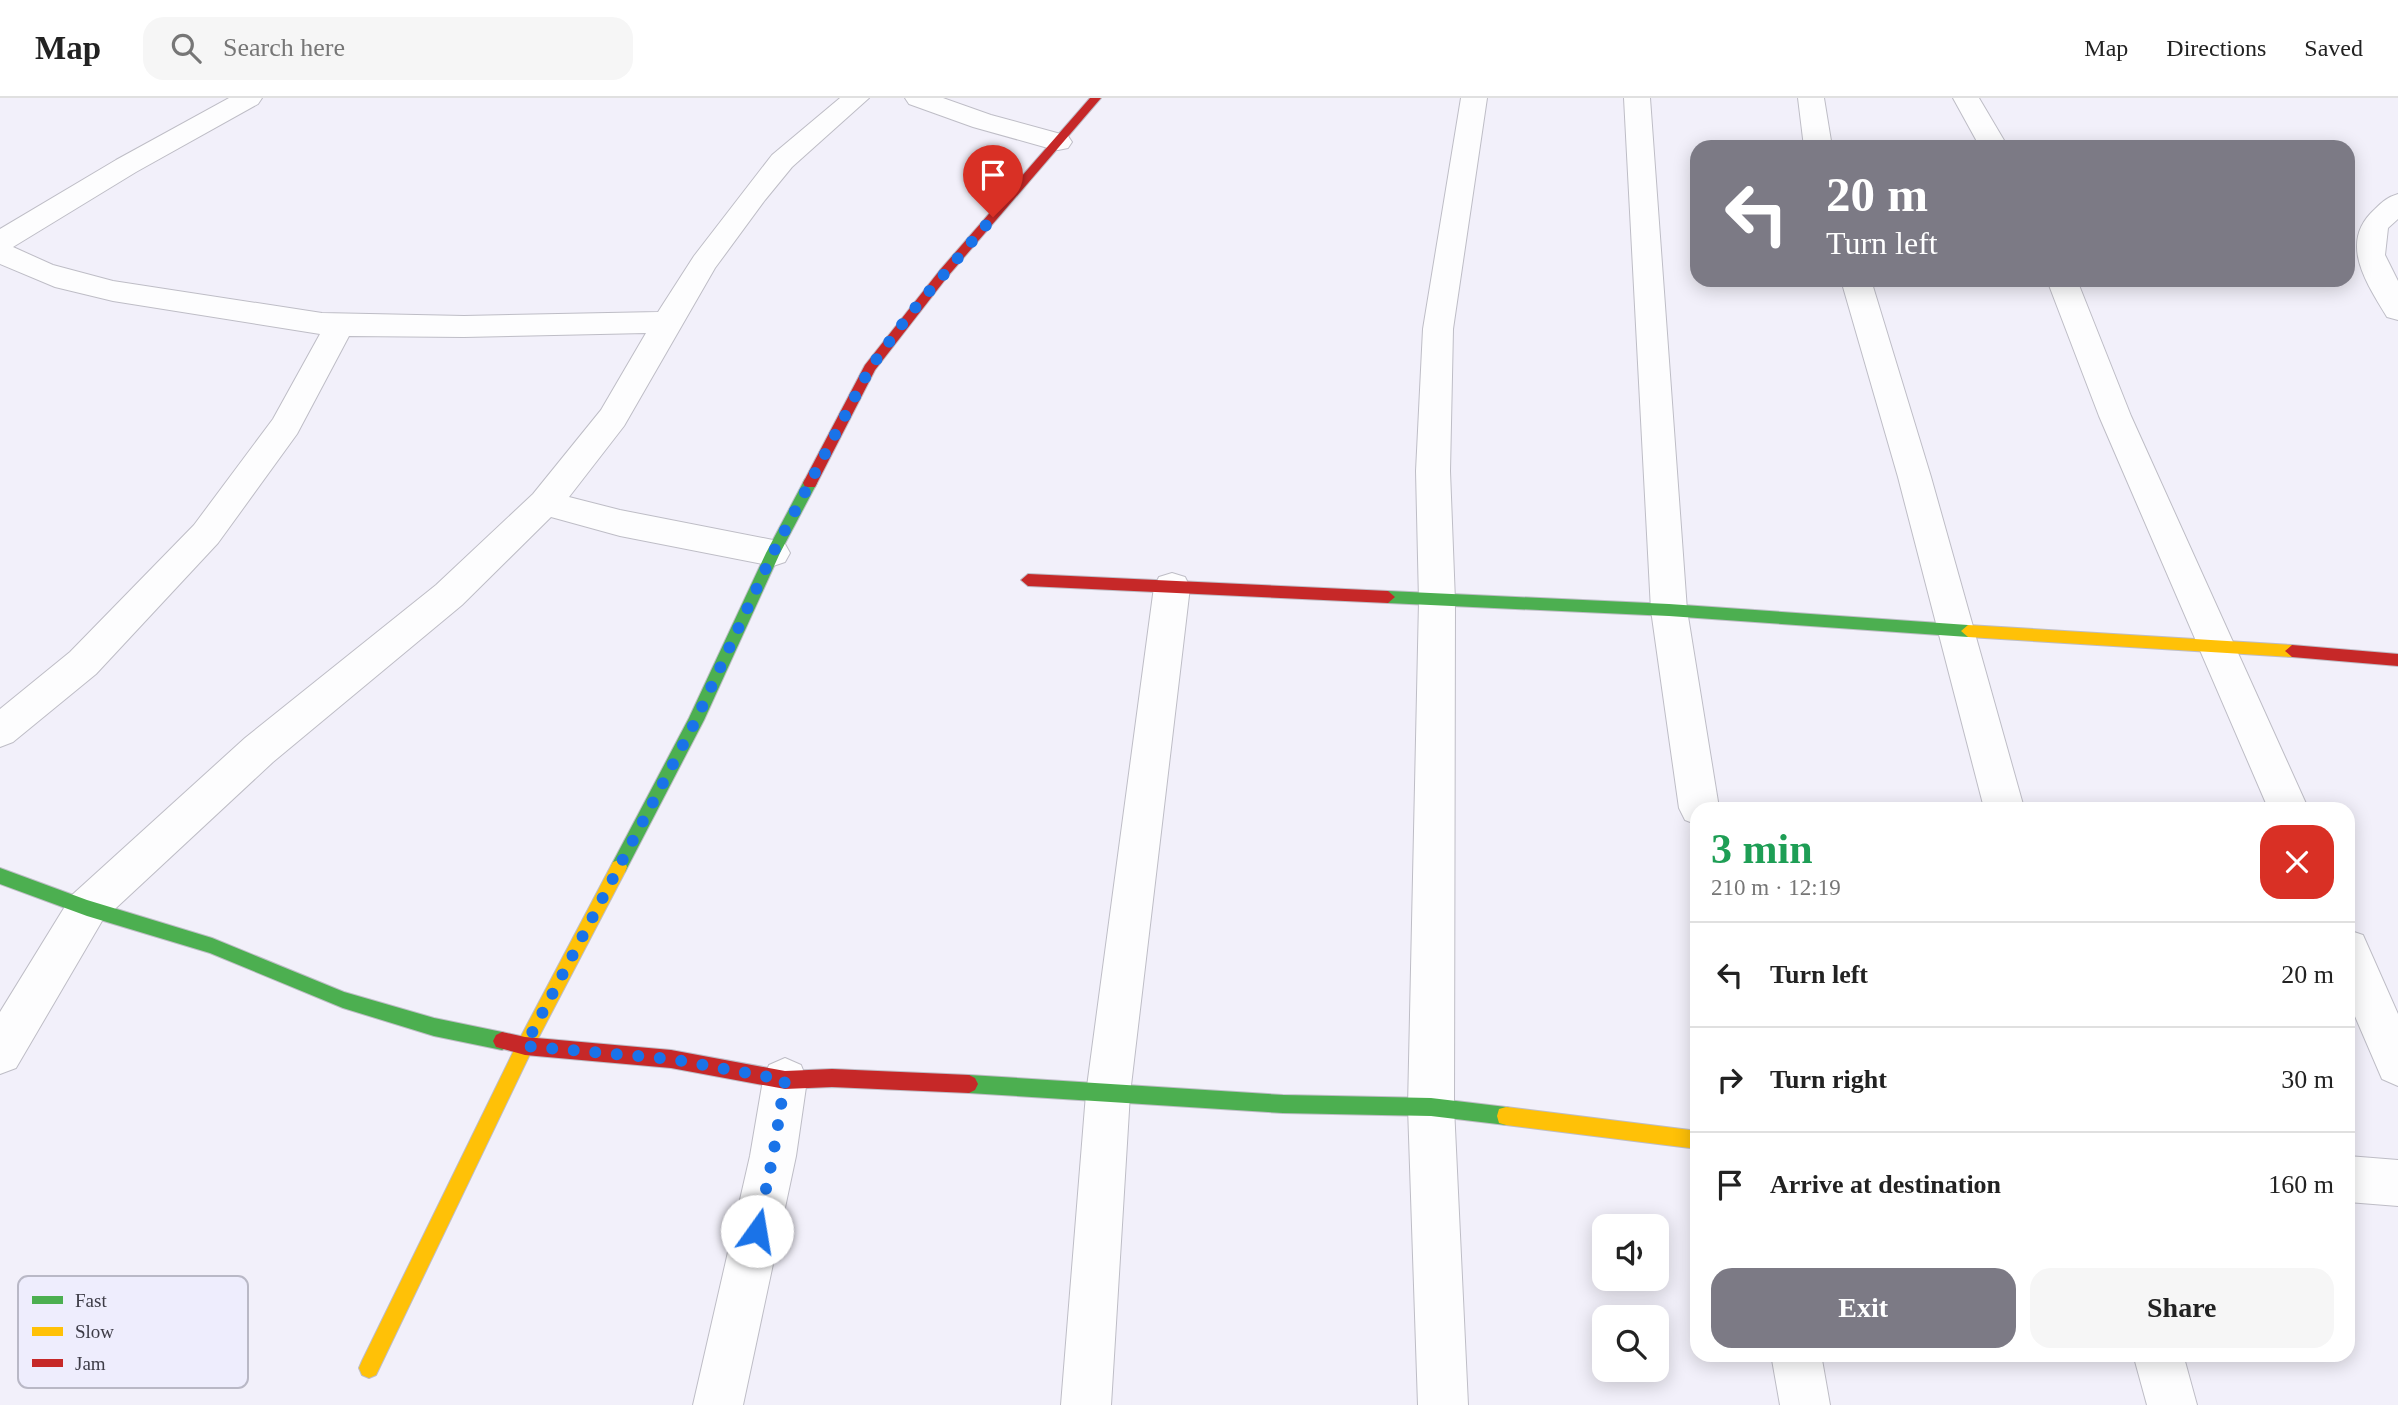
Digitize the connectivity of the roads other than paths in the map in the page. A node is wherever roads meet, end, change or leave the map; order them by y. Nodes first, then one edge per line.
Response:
1 (250, 98) edge
2 (856, 98) edge
3 (918, 98) edge
4 (1096, 98) edge
5 (1474, 98) edge
6 (1637, 98) edge
7 (1811, 98) edge
8 (1966, 98) edge
9 (1817, 140) edge
10 (1990, 140) edge
11 (1058, 142) junction
12 (2398, 203) edge
13 (0, 242) edge
14 (0, 252) edge
15 (1858, 287) edge
16 (2065, 287) edge
17 (2398, 310) edge
18 (667, 322) junction
19 (340, 324) junction
20 (545, 503) junction
21 (773, 553) junction
22 (1028, 579) dead end
23 (1172, 587) junction
24 (1437, 601) junction
25 (1669, 610) junction
26 (1953, 630) junction
27 (2216, 644) junction
28 (2398, 660) edge
29 (0, 731) edge
30 (1698, 802) edge
31 (2002, 802) edge
32 (2285, 802) edge
33 (0, 876) edge
34 (87, 908) junction
35 (2355, 965) edge
36 (525, 1046) junction
37 (0, 1053) edge
38 (2398, 1064) edge
39 (785, 1080) junction
40 (1108, 1094) junction
41 (1431, 1107) junction
42 (1690, 1139) edge
43 (2355, 1180) edge
44 (2398, 1183) edge
45 (1797, 1362) edge
46 (2160, 1362) edge
47 (369, 1368) dead end
48 (718, 1405) edge
49 (1086, 1405) edge
50 (1443, 1405) edge
51 (1805, 1405) edge
52 (2172, 1405) edge

1 - 13 street
2 - 18 street
3 - 11 street
4 - 11 street
5 - 24 street
6 - 25 street
7 - 9 street
8 - 10 street
11 - 21 street
12 - 17 street
14 - 19 street
15 - 26 street
16 - 27 street
18 - 19 street
18 - 20 street
19 - 29 street
20 - 21 street
20 - 34 street
21 - 36 street
22 - 23 street
23 - 24 street
23 - 40 street
24 - 25 street
24 - 41 street
25 - 26 street
25 - 30 street
26 - 27 street
26 - 31 street
27 - 28 street
27 - 32 street
33 - 34 street
34 - 36 street
34 - 37 street
35 - 38 street
36 - 39 street
36 - 47 street
39 - 40 street
39 - 48 street
40 - 41 street
40 - 49 street
41 - 42 street
41 - 50 street
43 - 44 street
45 - 51 street
46 - 52 street

